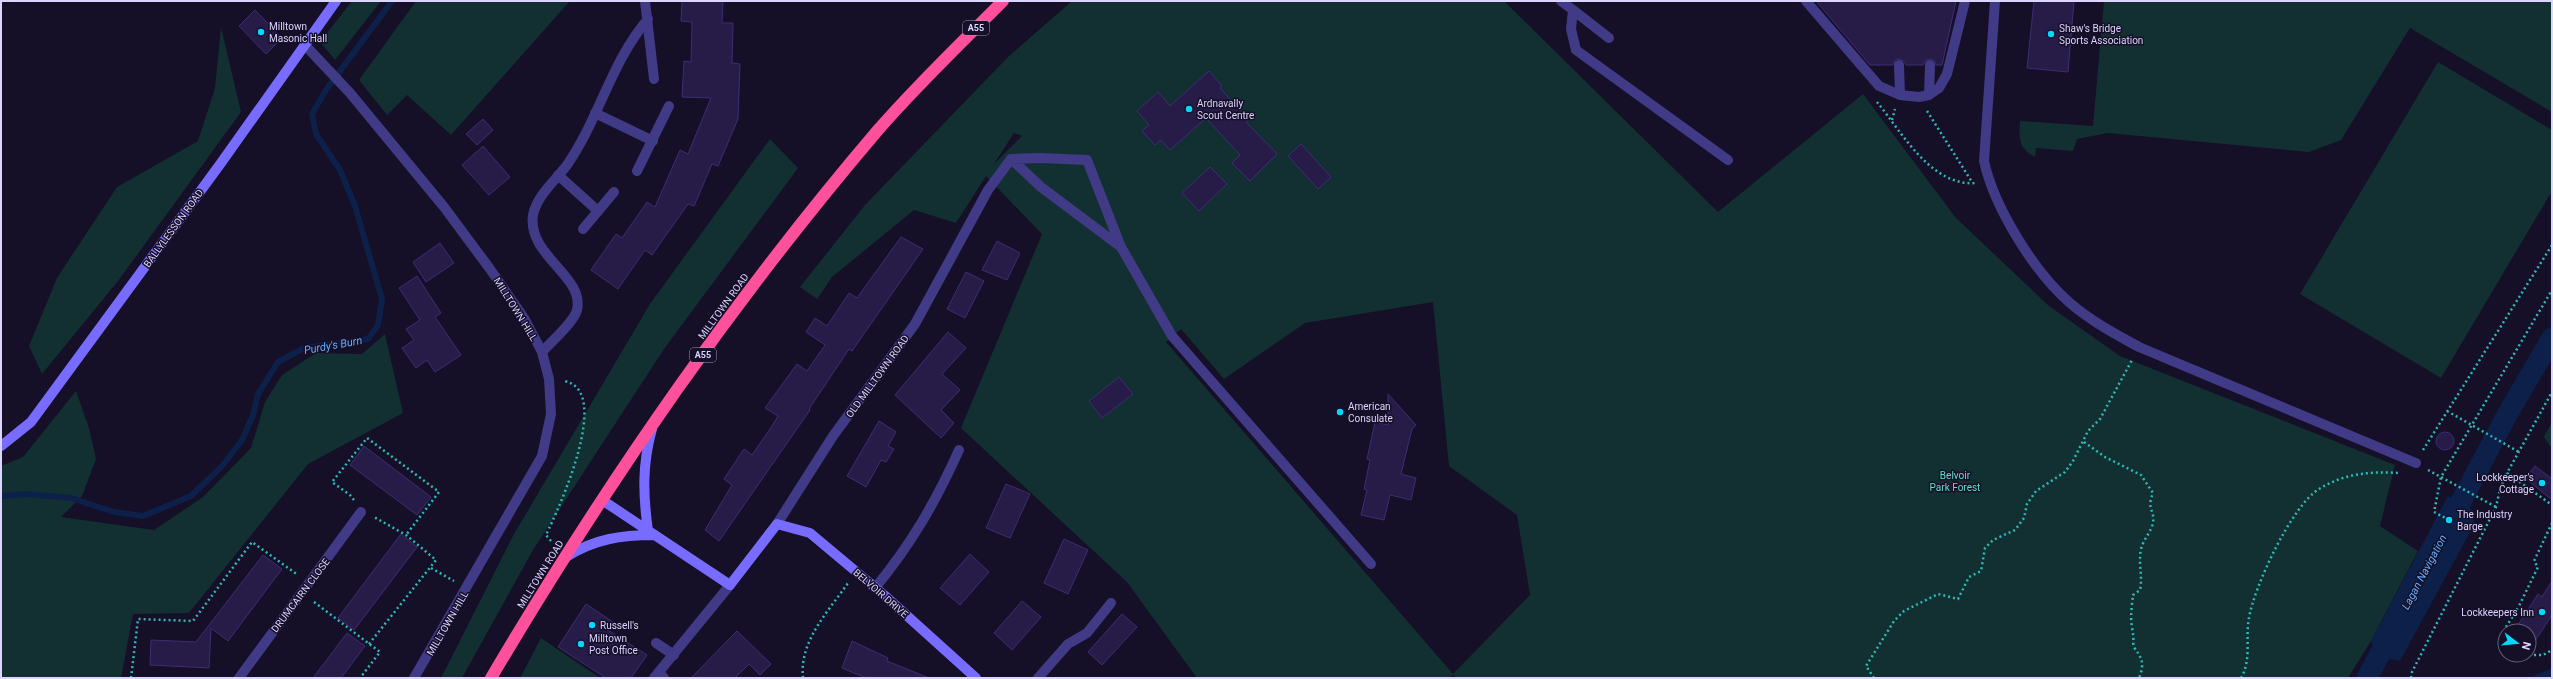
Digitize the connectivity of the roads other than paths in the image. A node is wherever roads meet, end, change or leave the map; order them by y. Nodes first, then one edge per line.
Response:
1 (336, 1) edge
2 (645, 1) edge
3 (1003, 1) edge
4 (1561, 1) edge
5 (1806, 1) edge
6 (1966, 1) edge
7 (1995, 1) edge
8 (1573, 10) junction
9 (648, 18) junction
10 (1609, 38) dead end
11 (304, 44) junction
12 (1899, 65) dead end
13 (1930, 65) dead end
14 (654, 79) dead end
15 (1930, 95) junction
16 (1900, 96) junction
17 (669, 106) dead end
18 (595, 113) junction
19 (653, 141) junction
20 (1011, 159) junction
21 (1728, 160) dead end
22 (637, 171) dead end
23 (558, 175) junction
24 (614, 192) dead end
25 (598, 211) junction
26 (583, 229) dead end
27 (1121, 247) junction
28 (542, 352) junction
29 (654, 423) junction
30 (1, 446) edge
31 (959, 450) dead end
32 (2416, 463) road end
33 (602, 500) junction
34 (362, 512) road end
35 (777, 524) junction
36 (652, 533) junction
37 (564, 558) junction
38 (1371, 564) dead end
39 (730, 586) junction
40 (875, 588) junction
41 (1111, 602) dead end
42 (656, 643) dead end
43 (674, 654) junction
44 (659, 676) edge
45 (239, 678) edge
46 (414, 678) edge
47 (491, 678) edge
48 (976, 678) edge
49 (1038, 678) edge

1 - 11 street, BALLYLESSON ROAD
2 - 9 street
3 - 29 highway, MILLTOWN ROAD / A55
4 - 8 street
5 - 16 street
6 - 15 street
7 - 32 street
8 - 10 street
8 - 21 street
9 - 14 street
9 - 18 street
11 - 28 street, MILLTOWN HILL
11 - 30 street, BALLYLESSON ROAD
12 - 16 street
13 - 15 street
15 - 16 street
17 - 19 street
18 - 19 street
18 - 23 street
19 - 22 street
20 - 27 street
20 - 27 street
20 - 35 street, OLD MILLTOWN ROAD
23 - 25 street
23 - 28 street
24 - 25 street
25 - 26 street
27 - 38 street
28 - 46 street, MILLTOWN HILL
29 - 33 highway, MILLTOWN ROAD / A55
29 - 36 street
31 - 40 street
33 - 36 street
33 - 37 highway, MILLTOWN ROAD / A55
34 - 45 street, DRUMCAIRN CLOSE
35 - 39 street, OLD MILLTOWN ROAD
35 - 40 street, BELVOIR DRIVE
36 - 37 street
36 - 39 street
37 - 47 highway, MILLTOWN ROAD / A55
39 - 43 street, OLD MILLTOWN ROAD
40 - 48 street, BELVOIR DRIVE
41 - 49 street
42 - 43 street
43 - 44 street, OLD MILLTOWN ROAD

